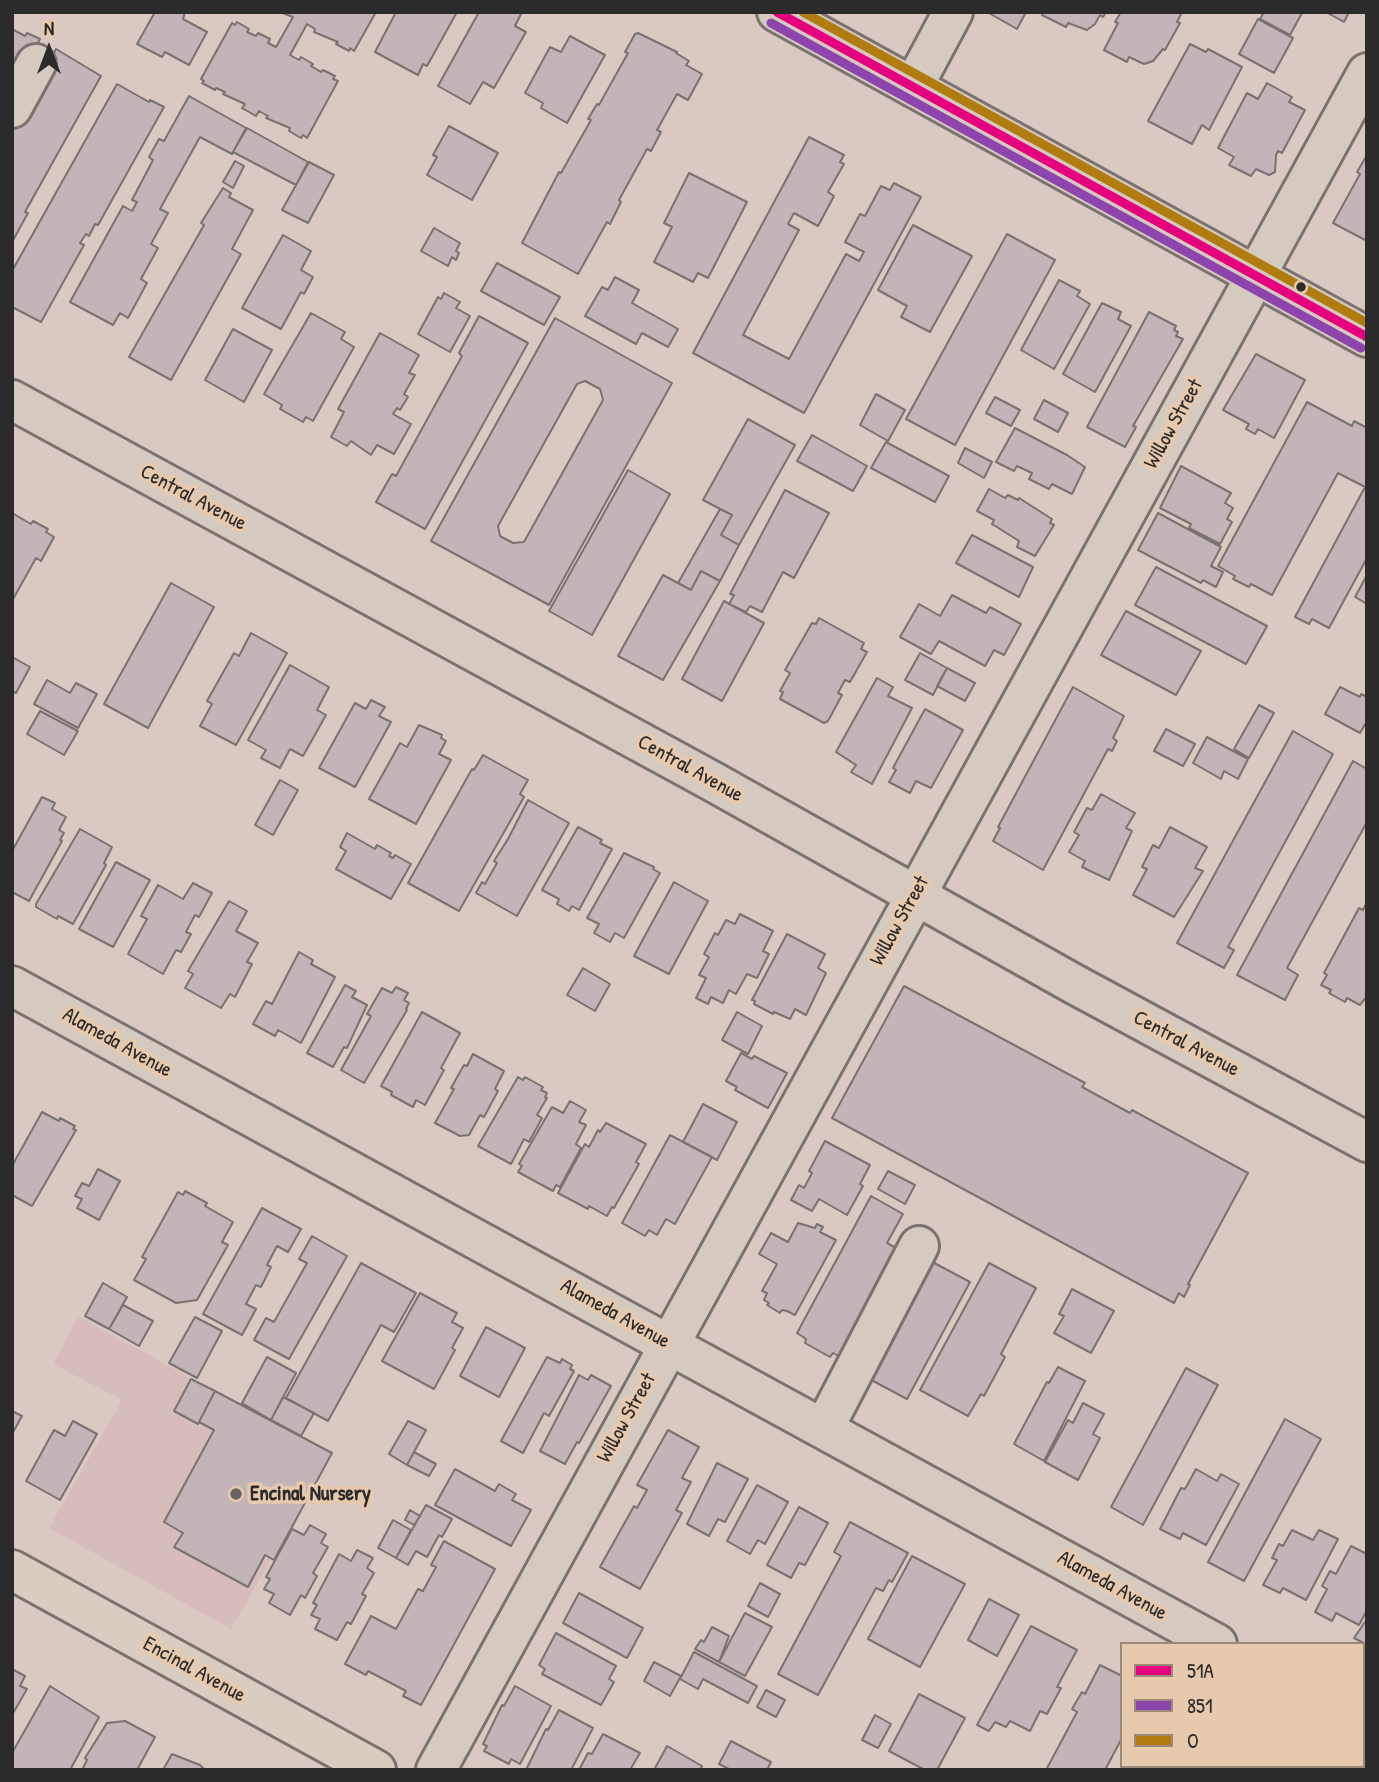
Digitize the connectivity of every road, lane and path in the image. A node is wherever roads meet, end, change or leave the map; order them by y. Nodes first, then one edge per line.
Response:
1 (953, 12) edge
2 (784, 14) edge
3 (36, 64) dead end
4 (1367, 73) edge
5 (913, 87) junction
6 (12, 108) edge
7 (1255, 276) junction
8 (1367, 337) edge
9 (12, 400) edge
10 (914, 894) junction
11 (12, 986) edge
12 (1367, 1142) edge
13 (919, 1246) dead end
14 (668, 1343) junction
15 (824, 1428) junction
16 (12, 1570) edge
17 (1213, 1642) edge
18 (376, 1770) edge
19 (436, 1770) edge

1 - 5 street
2 - 5 street
3 - 6 street
4 - 7 street, Willow Street
5 - 7 street
7 - 8 street
7 - 10 street, Willow Street
9 - 10 street, Central Avenue
10 - 12 street, Central Avenue
10 - 14 street, Willow Street
11 - 14 street, Alameda Avenue
13 - 15 street
14 - 15 street, Alameda Avenue
14 - 19 street, Willow Street
15 - 17 street, Alameda Avenue
16 - 18 main road, Encinal Avenue

